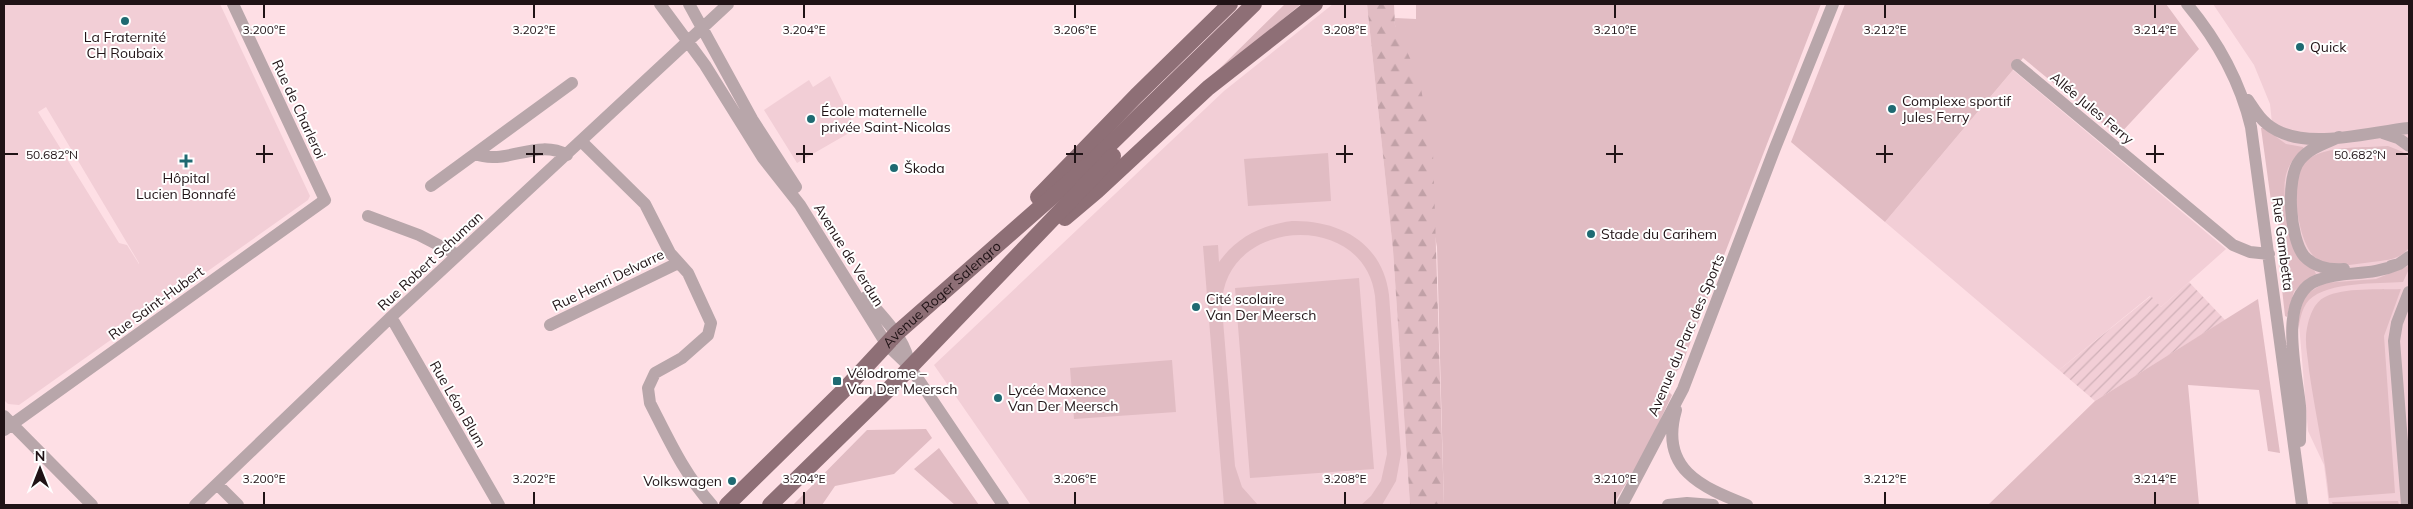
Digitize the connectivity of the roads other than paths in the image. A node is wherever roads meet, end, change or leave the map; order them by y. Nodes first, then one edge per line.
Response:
1 (233, 4) edge
2 (660, 4) edge
3 (689, 4) edge
4 (728, 4) edge
5 (1230, 4) edge
6 (1254, 4) edge
7 (1264, 4) edge
8 (1315, 4) edge
9 (1833, 4) edge
10 (2187, 4) edge
11 (702, 27) junction
12 (687, 42) junction
13 (2017, 65) dead end
14 (2232, 73) junction
15 (572, 82) dead end
16 (1168, 94) junction
17 (2409, 128) edge
18 (2381, 133) junction
19 (2340, 137) junction
20 (582, 142) junction
21 (2409, 146) edge
22 (475, 154) junction
23 (568, 155) junction
24 (431, 186) dead end
25 (325, 200) joint
26 (368, 216) dead end
27 (1005, 236) junction
28 (1022, 251) junction
29 (2269, 254) junction
30 (458, 255) junction
31 (2404, 260) edge
32 (678, 262) junction
33 (2409, 292) edge
34 (391, 317) junction
35 (550, 325) dead end
36 (892, 339) junction
37 (910, 367) junction
38 (1683, 389) junction
39 (7, 424) edge
40 (2298, 476) junction
41 (217, 484) junction
42 (92, 505) edge
43 (196, 505) edge
44 (238, 505) edge
45 (499, 505) edge
46 (712, 505) edge
47 (727, 505) edge
48 (770, 505) edge
49 (1003, 505) edge
50 (1622, 505) edge
51 (1668, 505) edge
52 (1713, 505) edge
53 (1747, 505) edge
54 (2302, 505) edge
55 (2407, 505) edge

1 - 25 street, Rue de Charleroi
2 - 12 street, Avenue de Verdun
3 - 11 street, Avenue de Verdun
4 - 11 street, Rue Robert Schuman
5 - 27 main road
6 - 16 main road
7 - 16 main road
8 - 28 main road
9 - 38 street, Avenue du Parc des Sports
10 - 14 street, Rue Gambetta
11 - 12 street, Rue Robert Schuman
11 - 36 street, Avenue de Verdun
12 - 20 street, Rue Robert Schuman
12 - 36 street, Avenue de Verdun
13 - 29 street, Allée Jules Ferry
14 - 19 street
14 - 29 street, Rue Gambetta
15 - 22 street
16 - 27 main road, Avenue Roger Salengro
16 - 28 main road, Avenue Roger Salengro
17 - 18 street
18 - 19 street
18 - 21 street
19 - 31 street
20 - 23 street, Rue Robert Schuman
20 - 32 street, Rue Henri Delvarre
22 - 23 street
22 - 24 street
23 - 30 street, Rue Robert Schuman
25 - 39 street, Rue Saint-Hubert
26 - 30 street
27 - 36 main road, Avenue Roger Salengro
28 - 37 main road, Avenue Roger Salengro
29 - 40 street, Rue Gambetta
30 - 34 street, Rue Robert Schuman
31 - 40 street
32 - 35 street, Rue Henri Delvarre
32 - 46 street, Rue Henri Delvarre
33 - 55 street
34 - 41 street, Rue Robert Schuman
34 - 45 street, Rue Léon Blum
36 - 37 street, Avenue de Verdun
36 - 47 main road, Avenue Roger Salengro
37 - 48 main road, Avenue Roger Salengro
37 - 49 street, Avenue de Verdun
38 - 50 street, Avenue du Parc des Sports
38 - 53 street
39 - 42 street
40 - 54 street, Rue Gambetta
41 - 43 street, Rue Robert Schuman
41 - 44 street
51 - 52 street

